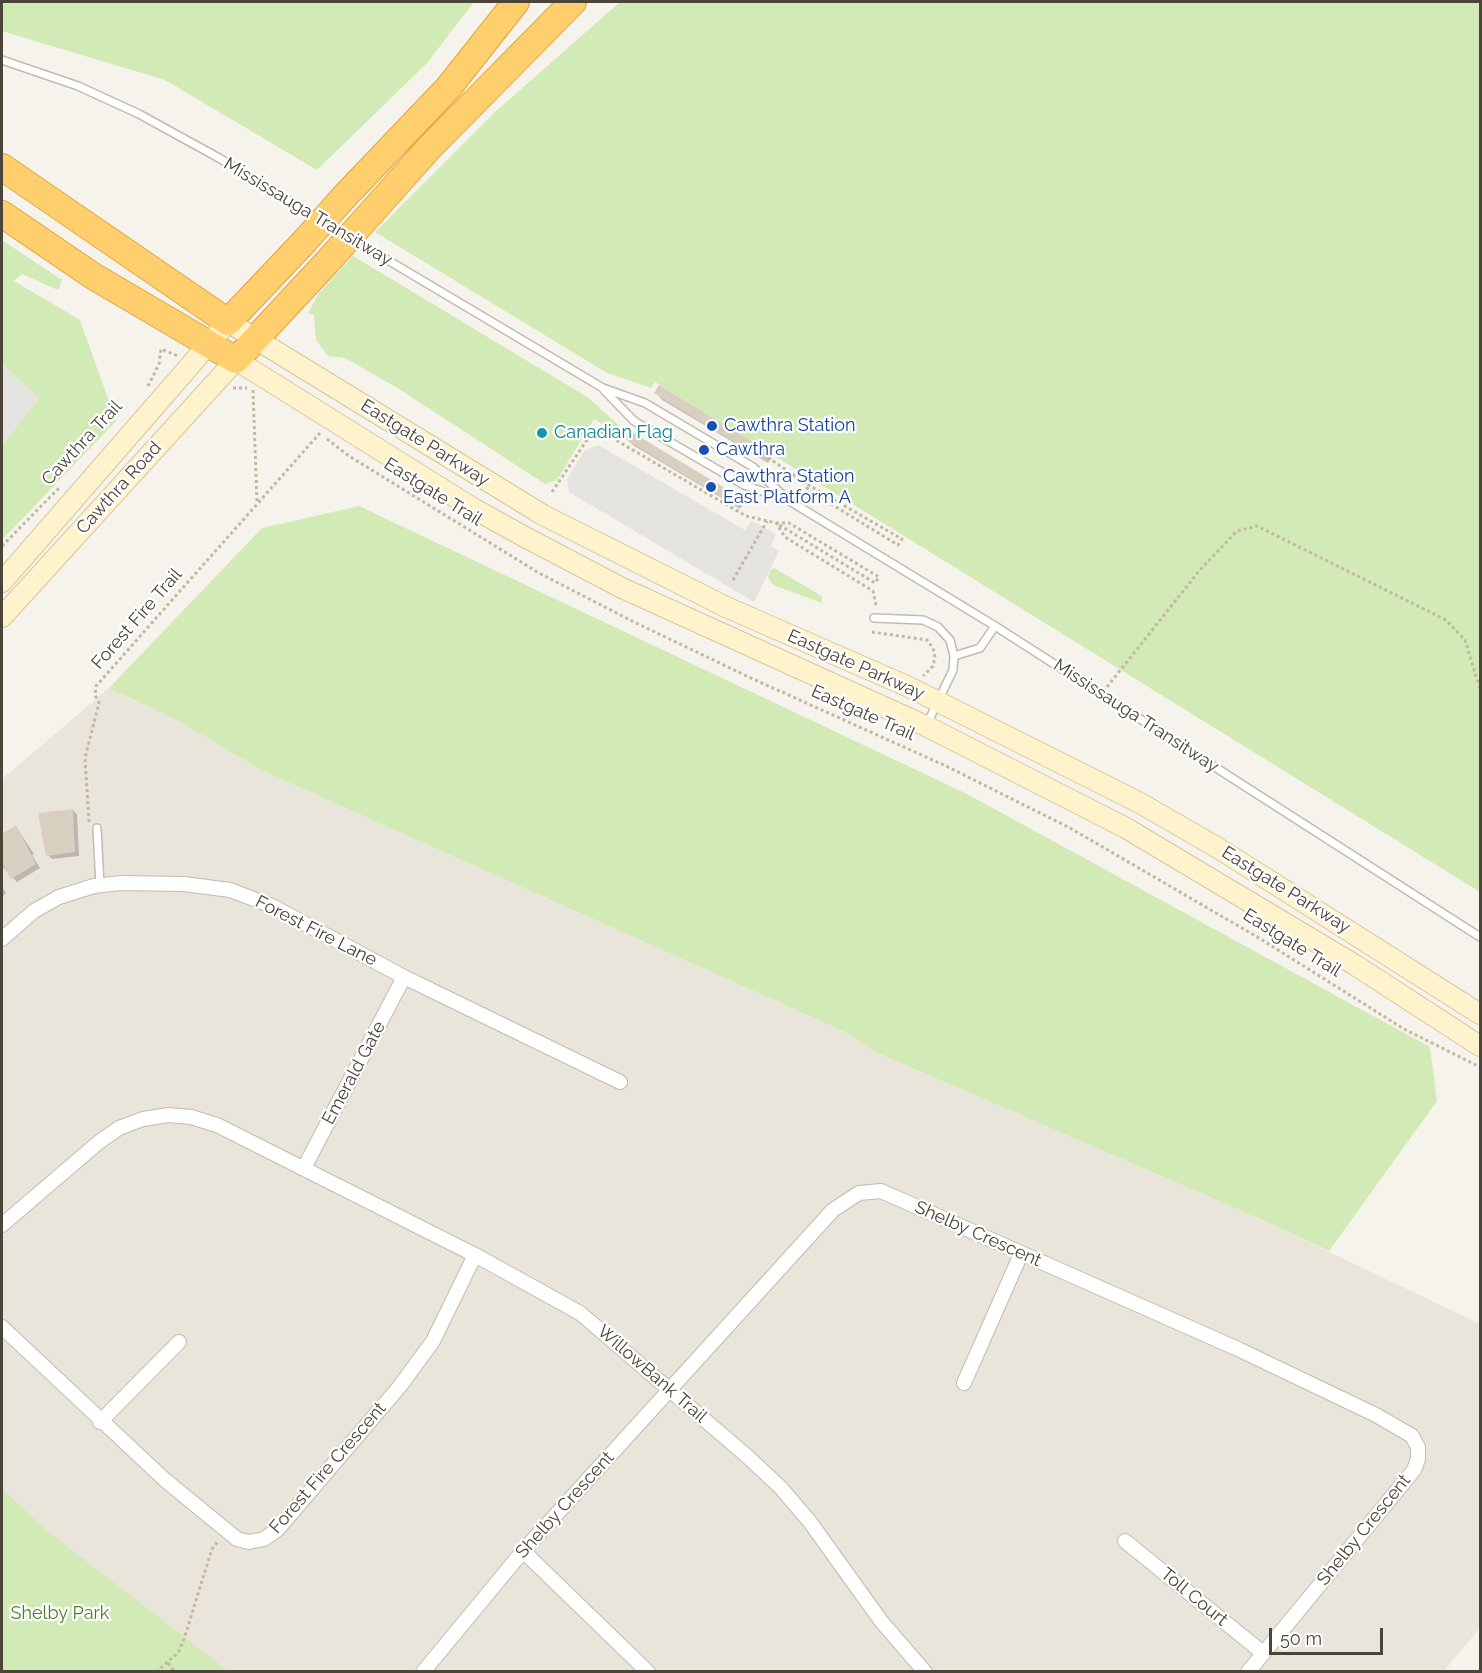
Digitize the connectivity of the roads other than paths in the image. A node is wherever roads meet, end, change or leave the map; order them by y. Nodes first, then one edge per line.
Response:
1 (516, 2) edge
2 (573, 2) edge
3 (2, 60) edge
4 (2, 167) edge
5 (2, 214) edge
6 (228, 322) junction
7 (256, 338) junction
8 (207, 344) junction
9 (236, 360) junction
10 (603, 388) junction
11 (788, 500) junction
12 (2, 582) edge
13 (2, 617) edge
14 (874, 618) dead end
15 (995, 626) junction
16 (954, 656) junction
17 (938, 701) junction
18 (926, 726) junction
19 (97, 828) dead end
20 (100, 885) junction
21 (1480, 937) edge
22 (2, 939) edge
23 (404, 977) junction
24 (1480, 1014) edge
25 (1480, 1046) edge
26 (620, 1082) dead end
27 (304, 1168) junction
28 (2, 1225) edge
29 (475, 1254) junction
30 (1021, 1254) junction
31 (2, 1327) edge
32 (179, 1342) dead end
33 (964, 1383) dead end
34 (669, 1389) junction
35 (100, 1422) junction
36 (1125, 1541) dead end
37 (523, 1551) junction
38 (1263, 1653) junction
39 (423, 1671) edge
40 (648, 1671) edge
41 (926, 1671) edge
42 (1248, 1671) edge

1 - 6 highway, bridge
2 - 7 highway, bridge
3 - 10 lane, Mississauga Transitway
4 - 6 highway
5 - 8 highway
6 - 7 main road, Eastgate Parkway
6 - 8 main road, Cawthra Road
7 - 9 highway
7 - 17 main road, Eastgate Parkway
8 - 9 highway
8 - 12 main road, Cawthra Road
9 - 13 main road, Cawthra Road
9 - 18 main road, Eastgate Parkway
10 - 11 lane, Mississauga Transitway
10 - 11 lane, Mississauga Transitway
11 - 15 lane, Mississauga Transitway
14 - 16 lane
15 - 16 lane
15 - 21 lane, Mississauga Transitway
16 - 17 lane
17 - 18 lane
17 - 24 main road, Eastgate Parkway
18 - 25 main road, Eastgate Parkway
19 - 20 lane
20 - 22 street, Forest Fire Lane
20 - 23 street, Forest Fire Lane
23 - 26 street, Forest Fire Lane
23 - 27 street, Emerald Gate
27 - 28 street
27 - 29 street, WillowBank Trail
29 - 34 street, WillowBank Trail
29 - 35 street, Forest Fire Crescent
30 - 33 street
30 - 34 street, Shelby Crescent
30 - 38 street, Shelby Crescent
31 - 35 street, Forest Fire Crescent
32 - 35 street
34 - 37 street, Shelby Crescent
34 - 41 street, WillowBank Trail
36 - 38 street, Toll Court
37 - 39 street, Shelby Crescent
37 - 40 street
38 - 42 street, Shelby Crescent

